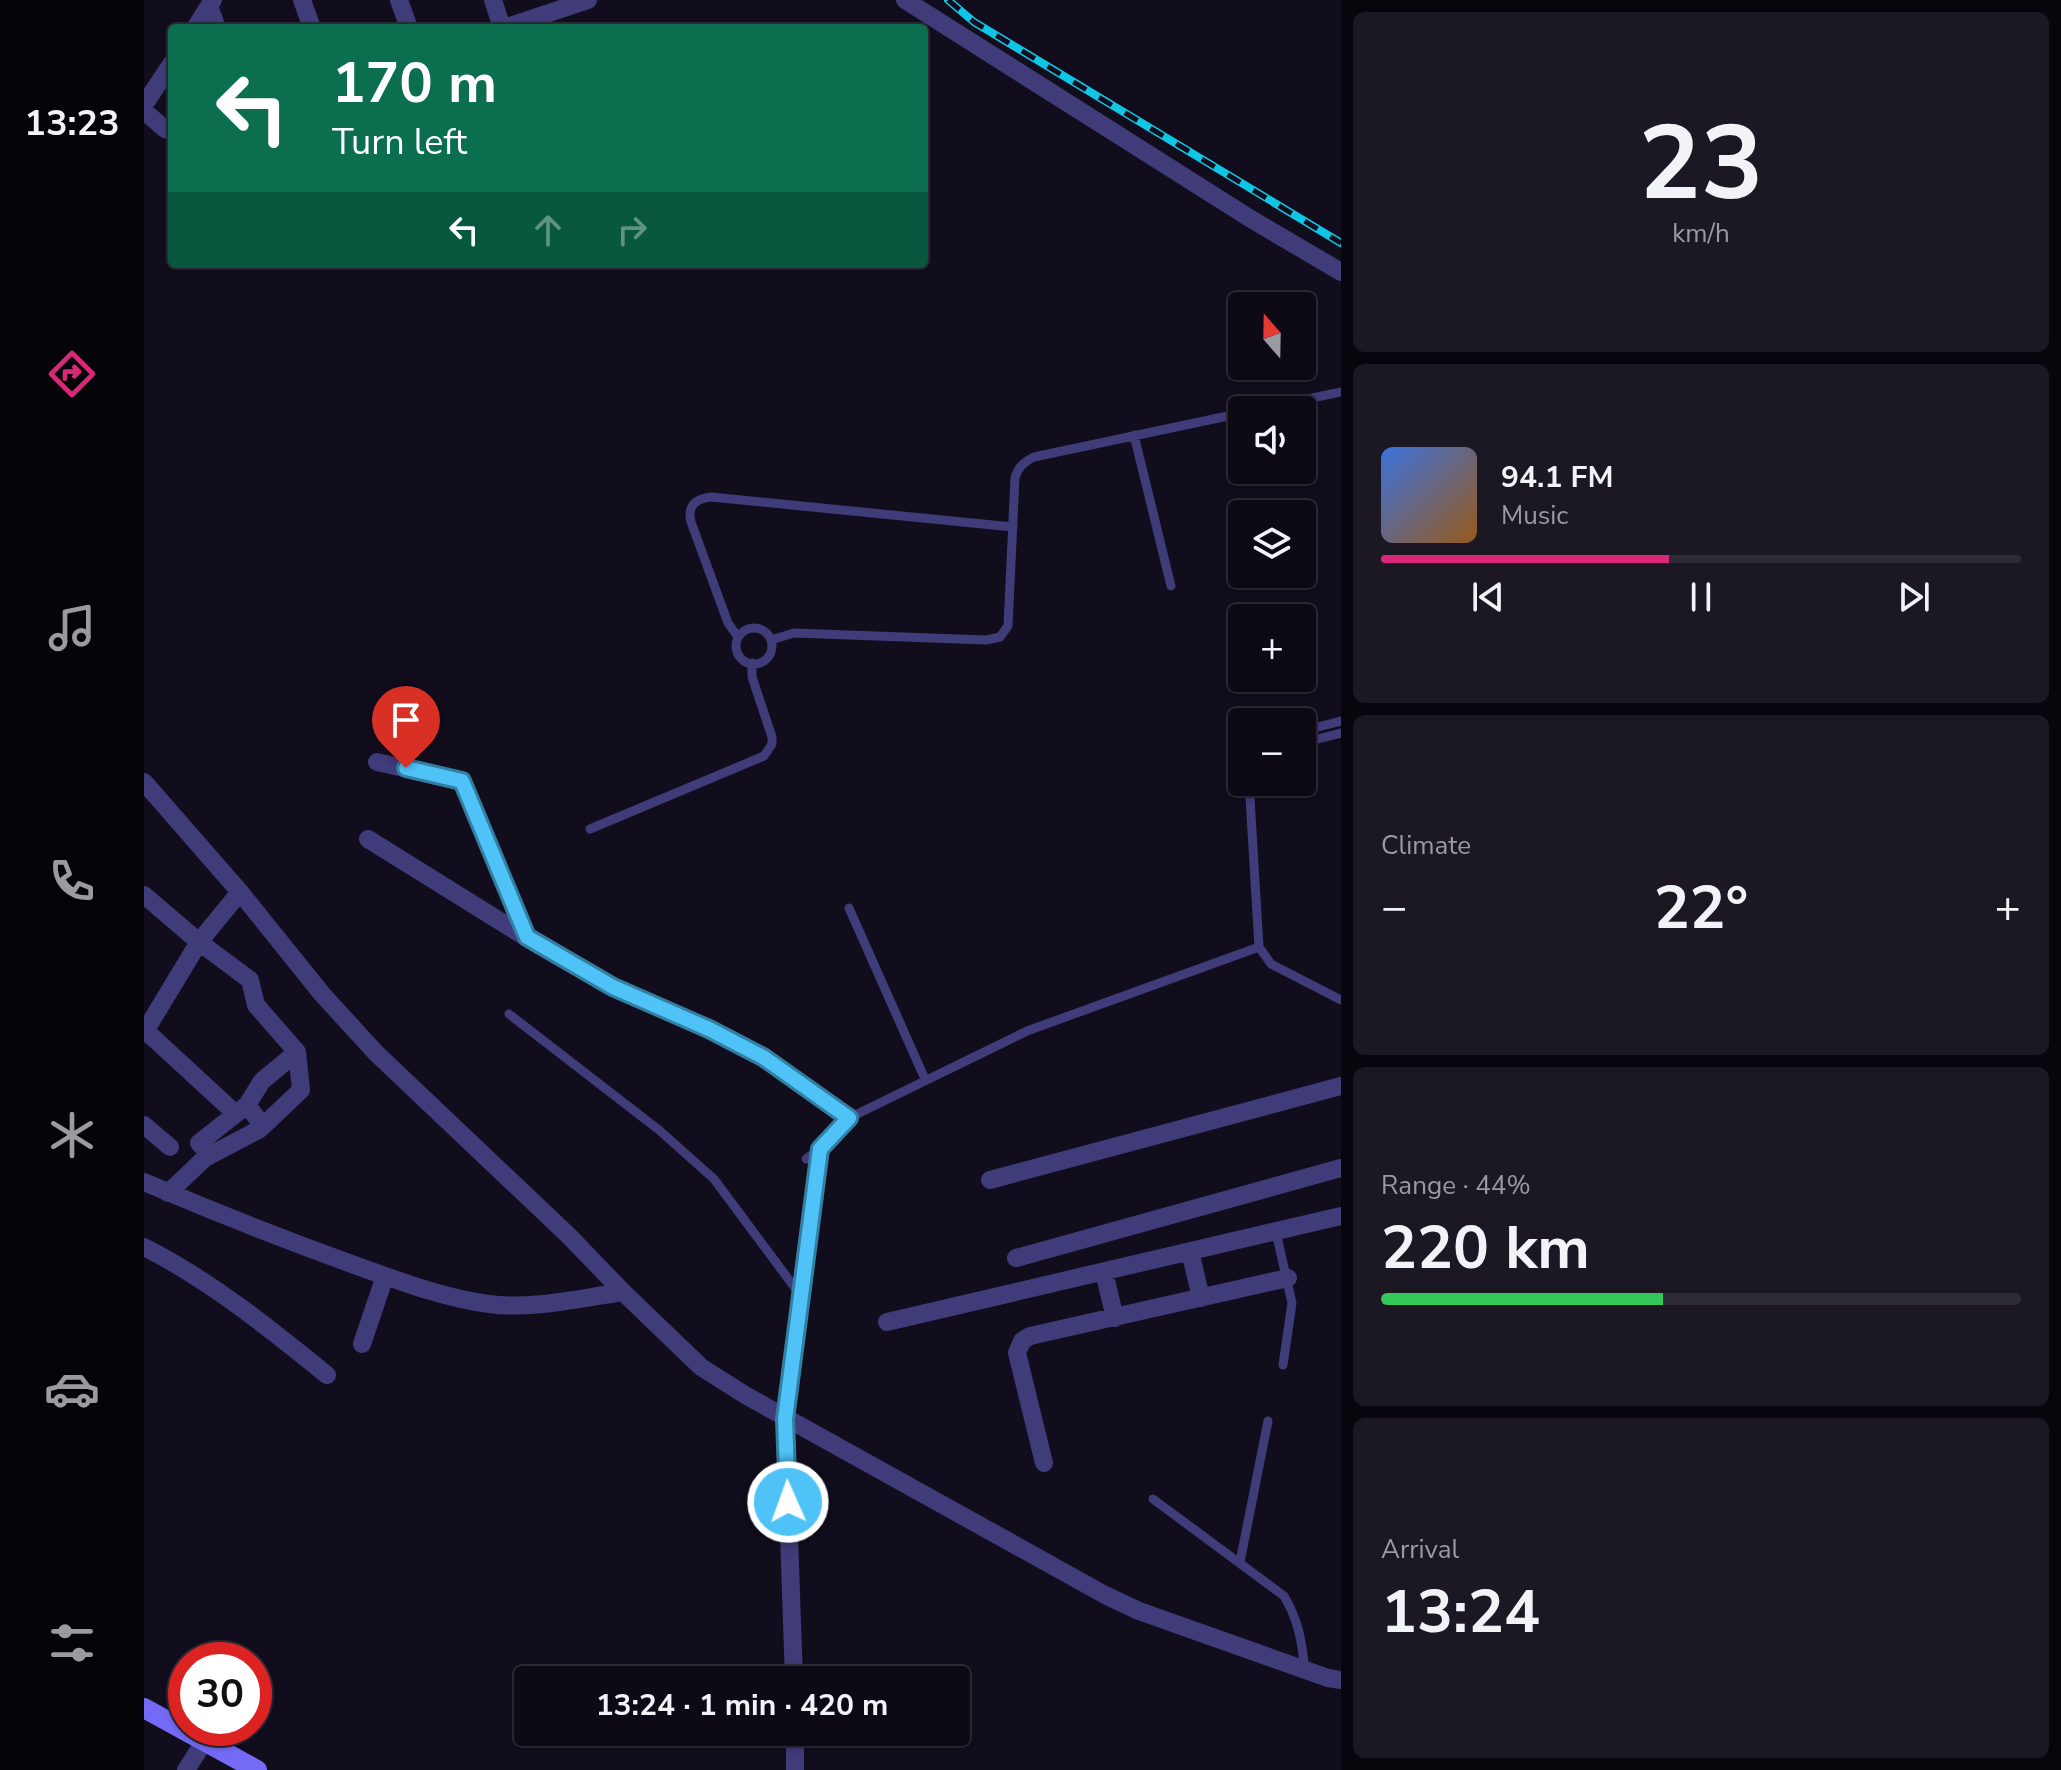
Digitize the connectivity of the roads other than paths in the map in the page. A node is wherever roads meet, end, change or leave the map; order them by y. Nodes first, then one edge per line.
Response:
1 (302, 0) edge
2 (399, 0) edge
3 (493, 0) edge
4 (588, 0) edge
5 (905, 0) edge
6 (211, 3) edge
7 (198, 24) edge
8 (216, 24) edge
9 (311, 24) edge
10 (408, 24) edge
11 (502, 24) edge
12 (515, 24) edge
13 (168, 69) edge
14 (144, 105) edge
15 (144, 111) edge
16 (168, 130) edge
17 (1341, 272) edge
18 (1341, 392) edge
19 (1316, 397) edge
20 (1228, 416) edge
21 (1134, 435) junction
22 (1013, 527) junction
23 (1171, 586) dead end
24 (738, 637) junction
25 (771, 640) junction
26 (752, 663) junction
27 (1341, 721) edge
28 (1316, 727) edge
29 (1341, 733) edge
30 (1316, 739) edge
31 (377, 762) dead end
32 (144, 782) edge
33 (1250, 796) edge
34 (590, 829) dead end
35 (368, 839) dead end
36 (240, 892) junction
37 (144, 895) edge
38 (849, 908) dead end
39 (527, 937) junction
40 (199, 942) junction
41 (1259, 947) junction
42 (1341, 1000) edge
43 (509, 1014) dead end
44 (145, 1032) edge
45 (297, 1052) junction
46 (925, 1079) junction
47 (1341, 1086) edge
48 (241, 1110) junction
49 (849, 1118) junction
50 (144, 1125) edge
51 (263, 1126) junction
52 (170, 1147) dead end
53 (813, 1154) joint
54 (210, 1155) junction
55 (1341, 1168) edge
56 (990, 1180) dead end
57 (144, 1182) edge
58 (168, 1193) junction
59 (1341, 1216) edge
60 (1276, 1232) junction
61 (144, 1247) edge
62 (1190, 1251) junction
63 (1016, 1258) dead end
64 (1104, 1272) junction
65 (385, 1276) junction
66 (1288, 1278) junction
67 (623, 1292) junction
68 (802, 1297) junction
69 (1201, 1298) junction
70 (1115, 1318) junction
71 (887, 1322) dead end
72 (362, 1344) dead end
73 (1283, 1365) dead end
74 (327, 1375) dead end
75 (785, 1419) junction
76 (1268, 1421) dead end
77 (1044, 1463) dead end
78 (1153, 1499) dead end
79 (1240, 1562) junction
80 (794, 1666) edge
81 (1305, 1671) junction
82 (1341, 1680) edge
83 (144, 1708) edge
84 (168, 1722) edge
85 (201, 1746) edge
86 (212, 1746) edge
87 (795, 1746) edge
88 (186, 1770) edge
89 (257, 1770) edge
90 (795, 1770) edge

1 - 9 street
2 - 10 street
3 - 11 street
4 - 12 street
5 - 17 street
6 - 7 street
6 - 8 street
13 - 14 street
15 - 16 street
18 - 19 lane
20 - 21 lane
21 - 22 lane
21 - 23 lane
22 - 24 lane
22 - 25 lane
24 - 25 lane
24 - 26 lane
25 - 26 lane
26 - 34 lane
27 - 28 lane
29 - 30 lane
31 - 39 street
32 - 36 street
33 - 41 lane
35 - 39 street
36 - 40 street
36 - 67 street
37 - 40 street
38 - 46 lane
39 - 49 street
40 - 44 street
40 - 45 street
41 - 42 lane
41 - 46 lane
43 - 68 lane
44 - 48 street
45 - 48 street
45 - 51 street
46 - 49 lane
47 - 56 street
48 - 51 street
48 - 54 street
49 - 53 lane
50 - 52 street
51 - 54 street
53 - 68 street
54 - 58 street
55 - 63 street
57 - 58 street
58 - 65 street
59 - 60 street
60 - 62 street
60 - 66 lane
61 - 74 street
62 - 64 street
62 - 69 street
64 - 70 street
64 - 71 street
65 - 67 street
65 - 72 street
66 - 69 street
66 - 73 lane
67 - 75 street
68 - 75 street
69 - 70 street
70 - 77 street
75 - 80 street
75 - 81 street
76 - 79 lane
78 - 79 lane
79 - 81 lane
81 - 82 street
83 - 84 main road
85 - 88 street
86 - 89 main road
87 - 90 street

